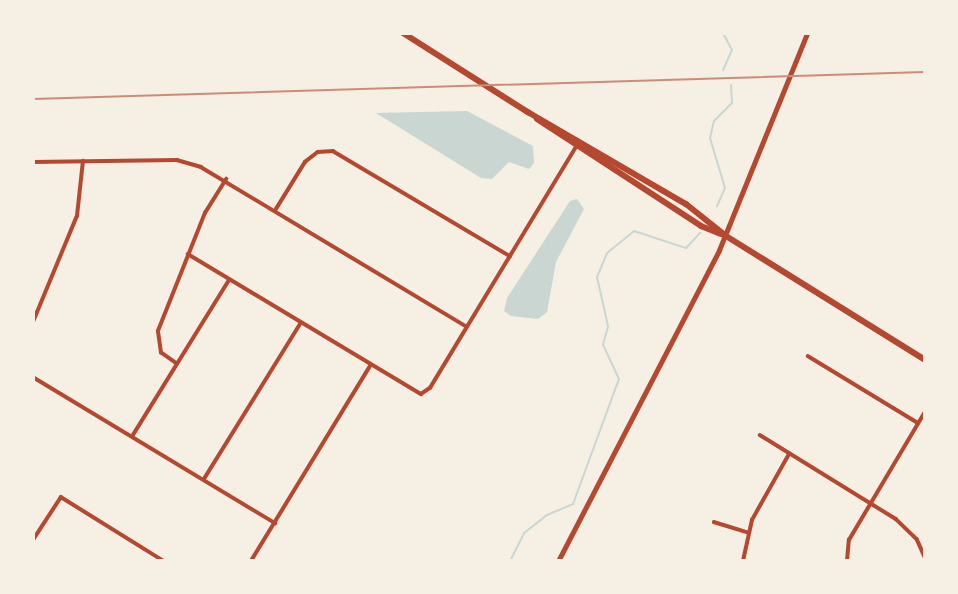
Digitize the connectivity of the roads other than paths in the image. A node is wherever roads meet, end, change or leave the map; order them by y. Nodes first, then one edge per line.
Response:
1 (403, 33) edge
2 (807, 33) edge
3 (526, 111) junction
4 (576, 147) junction
5 (83, 161) junction
6 (33, 162) edge
7 (226, 179) junction
8 (276, 209) junction
9 (726, 236) junction
10 (188, 254) junction
11 (510, 256) junction
12 (229, 280) junction
13 (33, 322) edge
14 (300, 324) junction
15 (467, 327) junction
16 (808, 356) dead end
17 (925, 360) edge
18 (177, 364) junction
19 (370, 366) junction
20 (33, 377) edge
21 (925, 412) edge
22 (918, 423) junction
23 (133, 435) junction
24 (760, 435) dead end
25 (789, 454) junction
26 (204, 479) junction
27 (870, 502) junction
28 (714, 522) dead end
29 (275, 523) junction
30 (747, 532) junction
31 (33, 540) edge
32 (925, 557) edge
33 (164, 561) edge
34 (251, 561) edge
35 (558, 561) edge
36 (743, 561) edge
37 (846, 561) edge

1 - 3 main road
2 - 9 main road
3 - 4 main road
3 - 9 main road
4 - 9 main road
4 - 11 street
5 - 6 street
5 - 7 street
5 - 13 street
7 - 8 street
7 - 10 street
8 - 11 street
8 - 15 street
9 - 17 main road
9 - 35 main road
10 - 12 street
10 - 18 street
11 - 15 street
12 - 14 street
12 - 18 street
14 - 19 street
14 - 26 street
15 - 19 street
16 - 22 street
18 - 23 street
19 - 29 street
20 - 23 street
21 - 22 street
22 - 27 street
23 - 26 street
24 - 25 street
25 - 27 street
25 - 30 street
26 - 29 street
27 - 32 street
27 - 37 street
28 - 30 street
29 - 34 street
30 - 36 street
31 - 33 street

